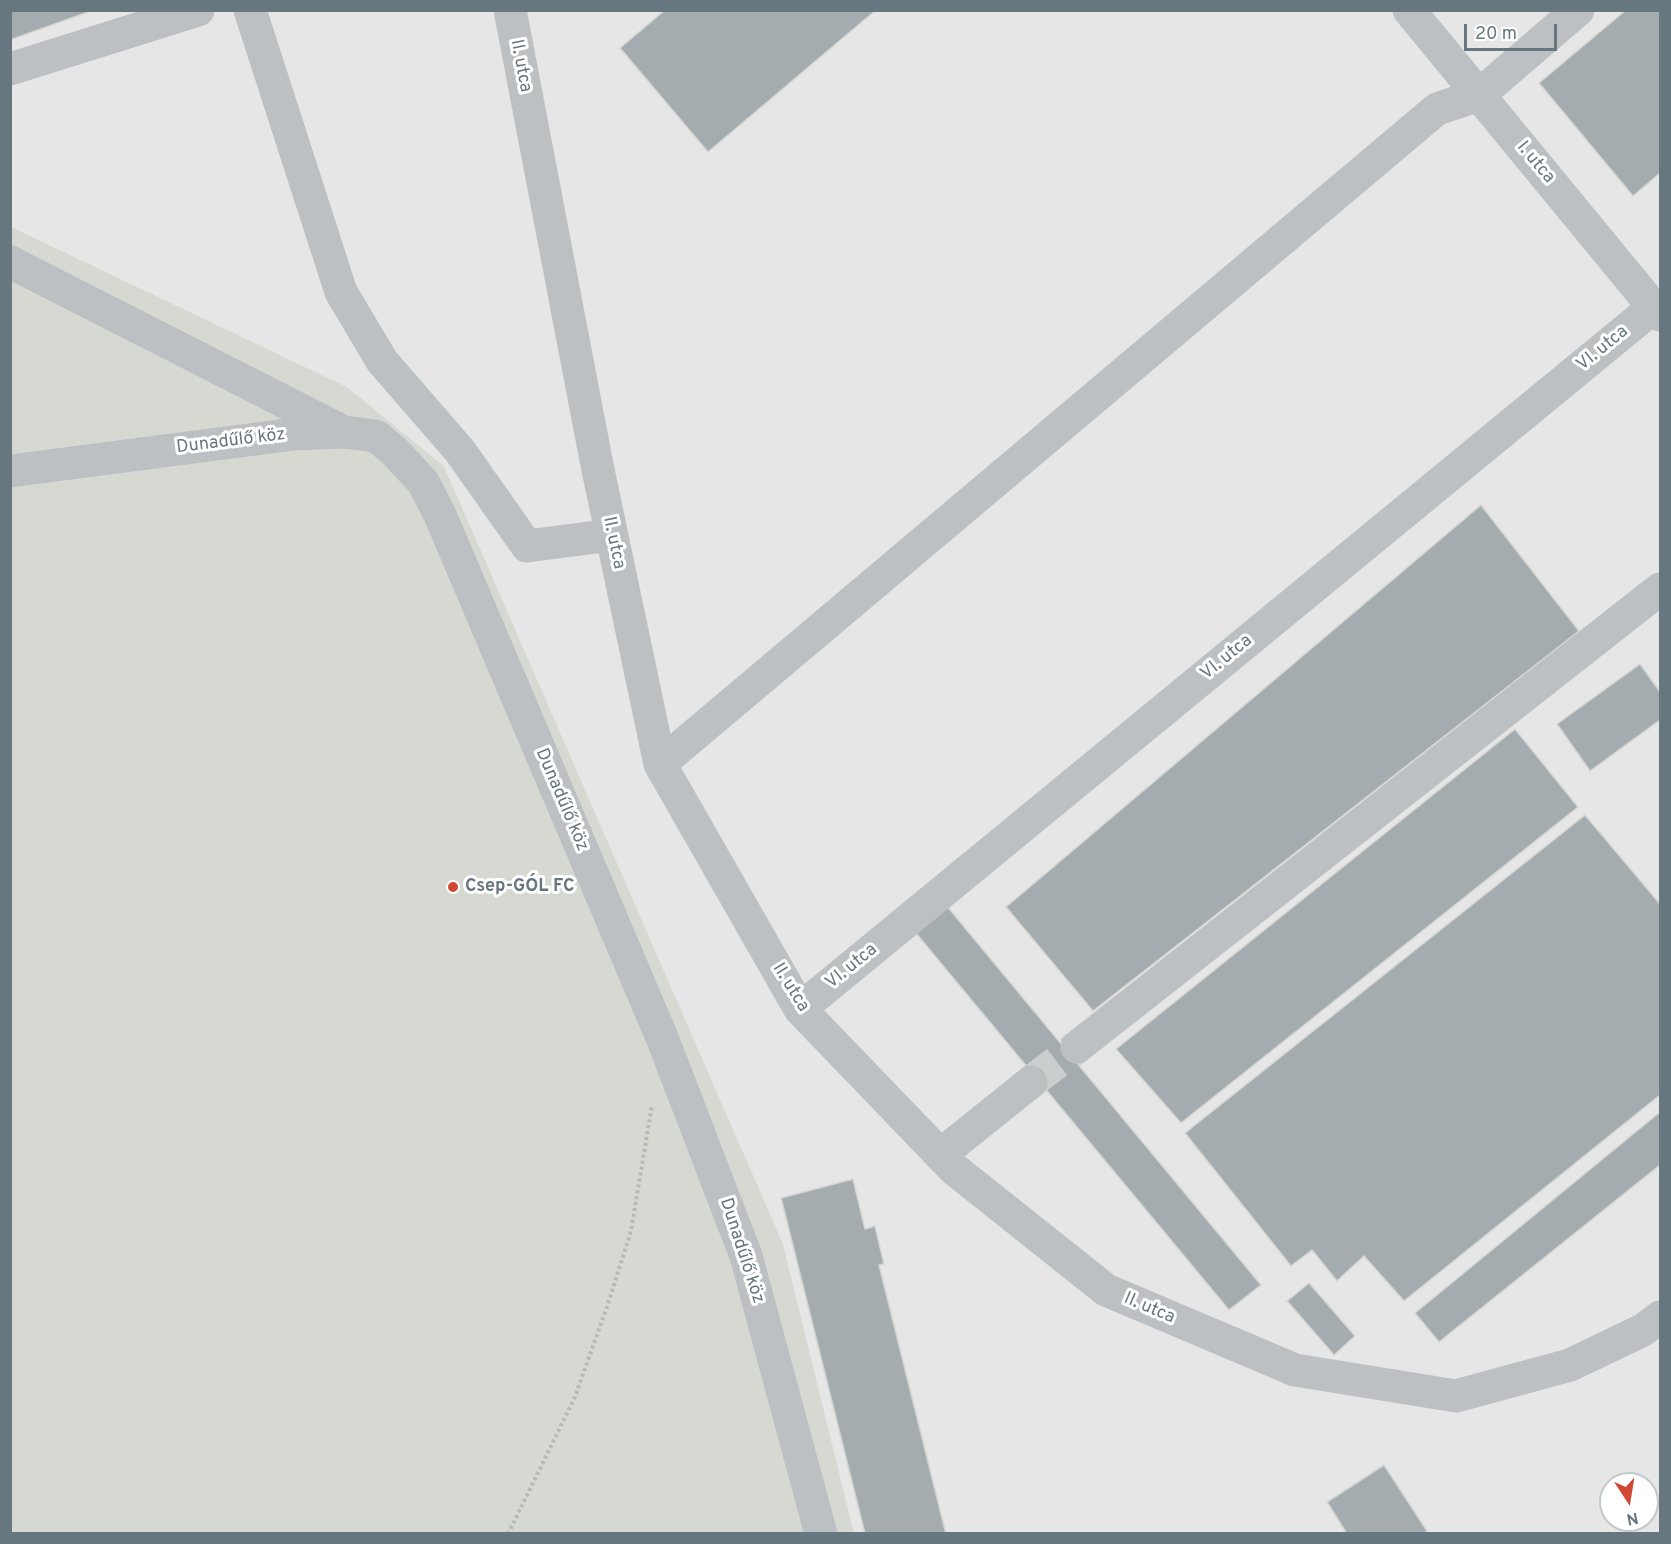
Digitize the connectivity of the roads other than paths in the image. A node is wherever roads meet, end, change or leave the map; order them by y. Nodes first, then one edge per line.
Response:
1 (198, 10) edge
2 (250, 10) edge
3 (510, 10) edge
4 (1409, 10) edge
5 (1578, 10) edge
6 (10, 69) edge
7 (1479, 95) junction
8 (10, 262) edge
9 (1657, 311) edge
10 (344, 432) junction
11 (10, 471) edge
12 (612, 535) junction
13 (1660, 589) edge
14 (660, 764) junction
15 (800, 1009) junction
16 (1077, 1047) tunnel mouth
17 (1031, 1082) tunnel mouth
18 (940, 1155) junction
19 (1660, 1317) edge
20 (821, 1533) edge

1 - 6 lane
2 - 12 lane
3 - 12 lane, II. utca
4 - 7 lane, I. utca
5 - 7 lane
7 - 9 lane, I. utca
7 - 14 lane
8 - 10 lane
9 - 15 lane, VI. utca
10 - 11 lane, Dunadűlő köz
10 - 20 lane, Dunadűlő köz
12 - 14 lane, II. utca
13 - 16 lane
14 - 15 lane, II. utca
15 - 18 lane, II. utca
17 - 18 lane
18 - 19 lane, II. utca

